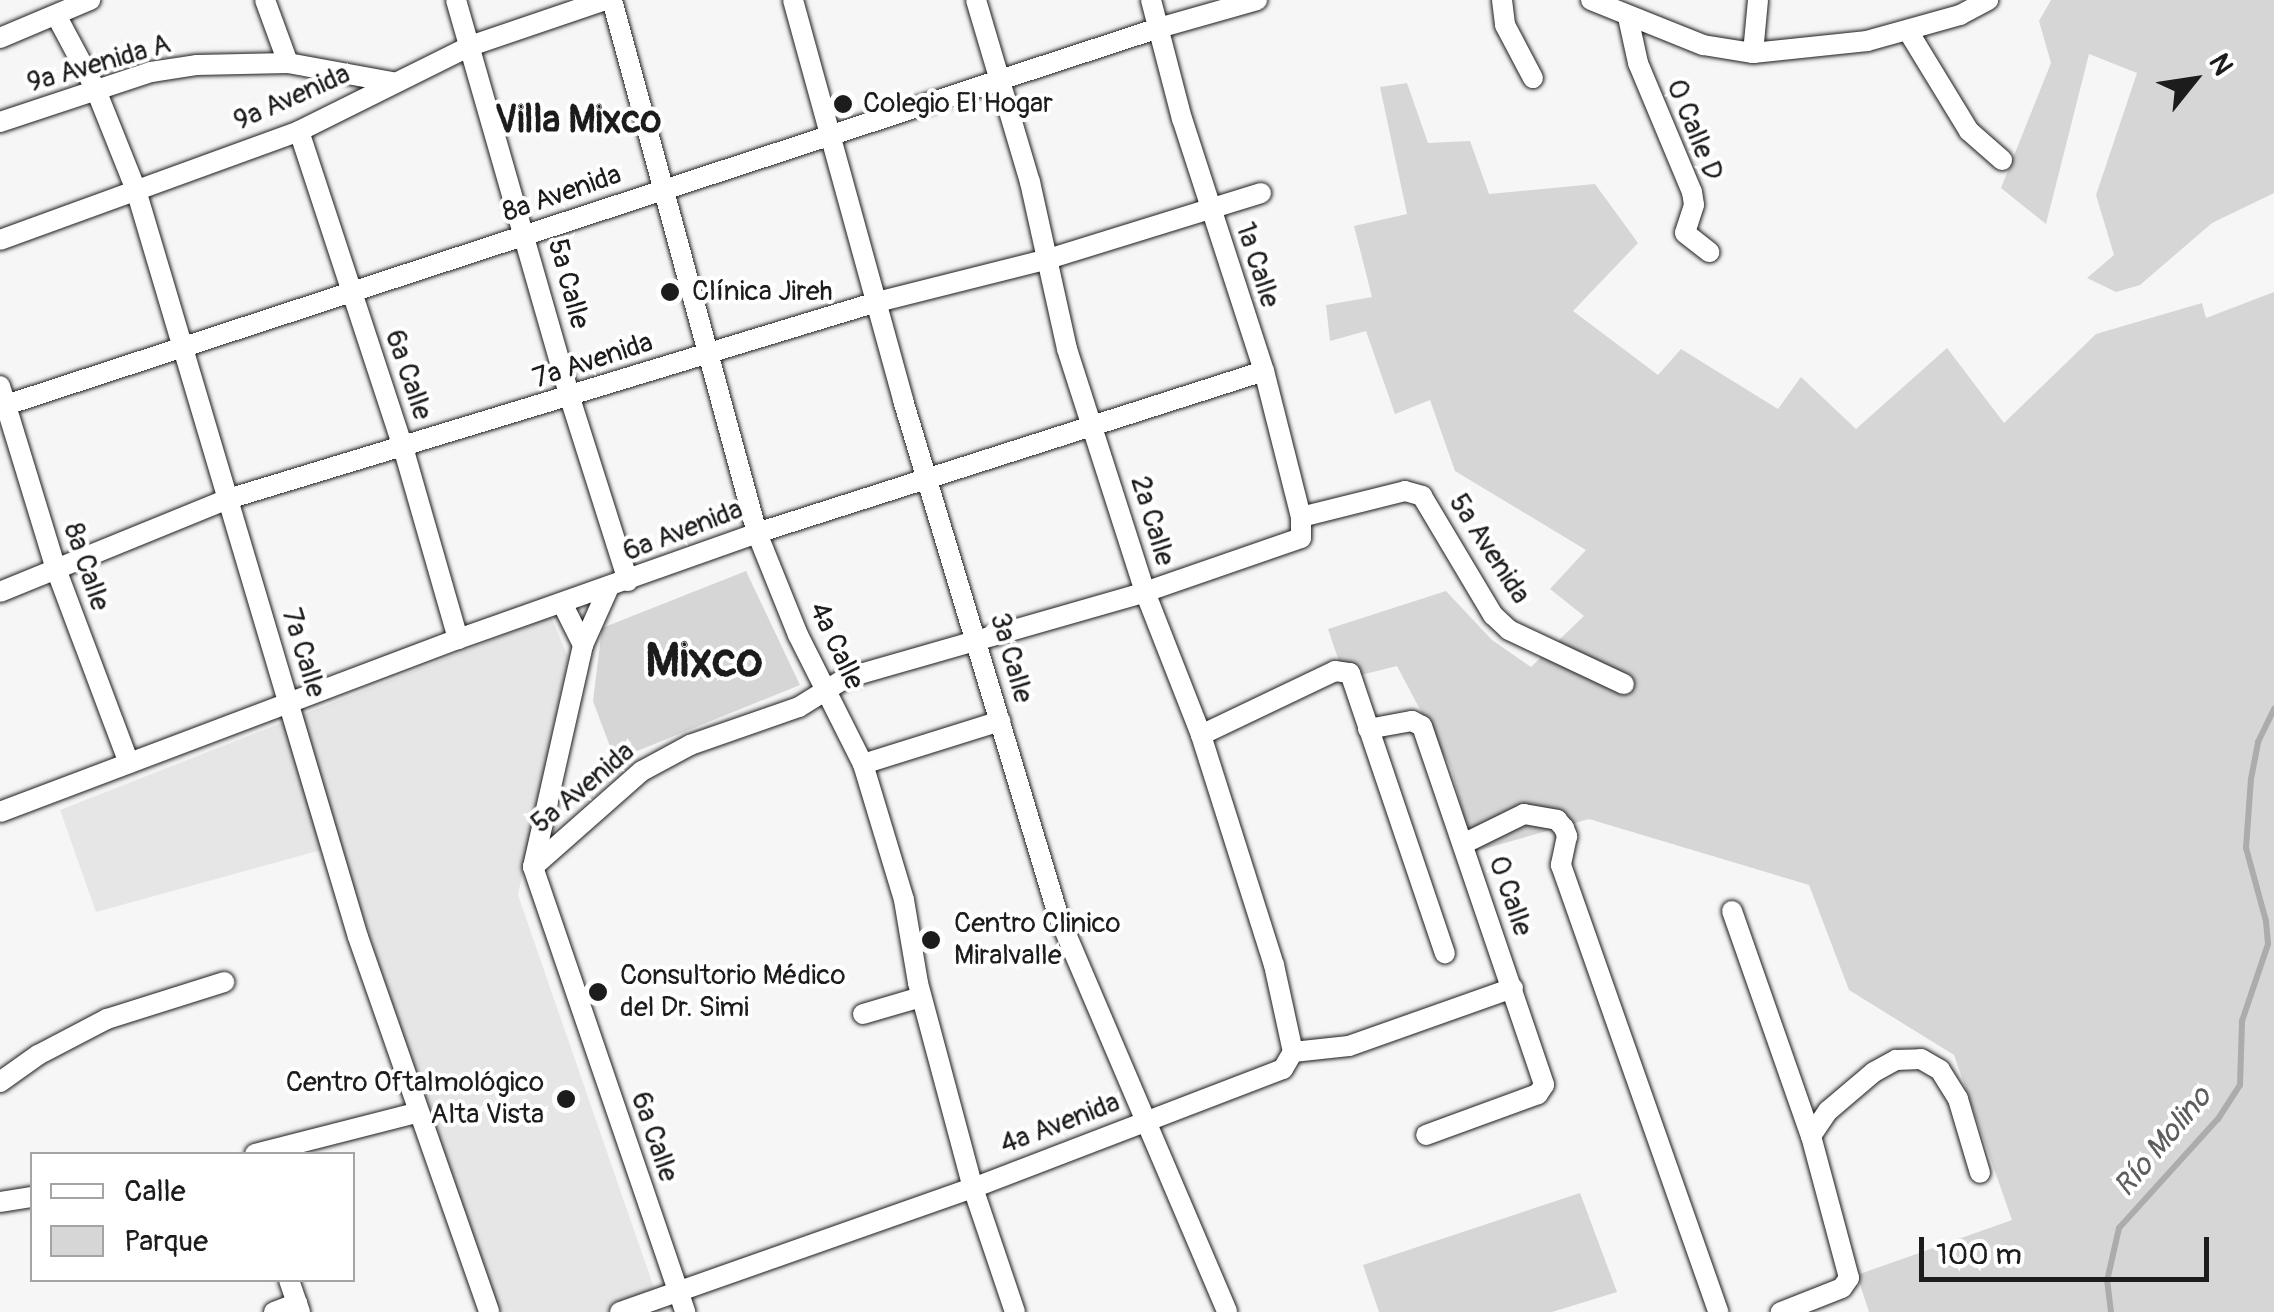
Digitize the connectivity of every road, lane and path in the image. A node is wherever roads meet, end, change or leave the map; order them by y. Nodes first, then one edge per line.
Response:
1 (90, 0) edge
2 (265, 0) edge
3 (456, 0) edge
4 (608, 0) edge
5 (793, 0) edge
6 (976, 0) edge
7 (1151, 0) edge
8 (1257, 0) edge
9 (1502, 0) edge
10 (1591, 0) edge
11 (1758, 0) edge
12 (1988, 0) edge
13 (56, 16) junction
14 (1628, 17) junction
15 (1159, 28) junction
16 (1908, 31) junction
17 (0, 38) edge
18 (470, 46) junction
19 (1753, 54) junction
20 (288, 63) junction
21 (1534, 78) dead end
22 (998, 81) junction
23 (392, 82) junction
24 (96, 90) junction
25 (0, 122) edge
26 (299, 131) junction
27 (829, 136) junction
28 (2002, 160) dead end
29 (661, 189) junction
30 (136, 190) junction
31 (1262, 194) dead end
32 (1210, 208) junction
33 (526, 237) junction
34 (0, 240) edge
35 (1708, 252) dead end
36 (1048, 259) junction
37 (350, 290) junction
38 (878, 302) junction
39 (184, 348) junction
40 (708, 353) junction
41 (1264, 371) junction
42 (570, 398) junction
43 (1, 400) edge
44 (1093, 424) junction
45 (403, 446) junction
46 (926, 476) junction
47 (228, 498) junction
48 (1302, 517) junction
49 (757, 533) junction
50 (56, 569) junction
51 (628, 581) junction
52 (608, 589) junction
53 (0, 592) edge
54 (1145, 592) junction
55 (562, 603) junction
56 (975, 637) junction
57 (458, 638) junction
58 (584, 645) junction
59 (1624, 684) dead end
60 (826, 690) junction
61 (290, 702) junction
62 (1000, 720) junction
63 (1368, 729) junction
64 (1201, 735) junction
65 (129, 763) junction
66 (863, 764) junction
67 (0, 812) edge
68 (1463, 844) junction
69 (533, 867) junction
70 (1732, 911) dead end
71 (1445, 953) dead end
72 (224, 982) dead end
73 (1513, 988) junction
74 (921, 997) junction
75 (863, 1014) dead end
76 (1292, 1052) junction
77 (0, 1082) edge
78 (416, 1113) junction
79 (1148, 1119) junction
80 (1426, 1135) dead end
81 (1810, 1136) junction
82 (263, 1152) edge
83 (1980, 1173) dead end
84 (973, 1188) junction
85 (30, 1198) edge
86 (0, 1202) edge
87 (290, 1282) edge
88 (682, 1303) edge
89 (298, 1308) edge
90 (274, 1312) edge
91 (488, 1312) edge
92 (620, 1312) edge
93 (1015, 1312) edge
94 (1227, 1312) edge
95 (1718, 1312) edge
96 (1781, 1312) edge

1 - 13 street
2 - 20 street
3 - 18 street, 5a Calle
4 - 18 street, 9a Avenida
4 - 29 street, 4a Calle
5 - 27 street, 3a Calle
6 - 22 street, 2a Calle
7 - 15 street, 1a Calle
8 - 15 street, 8a Avenida
9 - 21 street
10 - 14 street
11 - 19 street
12 - 16 street
13 - 17 street
13 - 24 street, 7a Calle
14 - 19 street
14 - 35 street, 0 Calle D
15 - 22 street, 8a Avenida
15 - 32 street, 1a Calle
16 - 19 street
16 - 28 street
18 - 23 street, 9a Avenida
18 - 33 street, 5a Calle
20 - 23 street, 9a Avenida A
20 - 24 street, 9a Avenida A
22 - 27 street, 8a Avenida
22 - 36 street, 2a Calle
23 - 26 street, 9a Avenida
24 - 25 street, 9a Avenida A
24 - 30 street, 7a Calle
26 - 30 street, 9a Avenida
26 - 37 street, 6a Calle
27 - 29 street, 8a Avenida
27 - 38 street, 3a Calle
29 - 33 street, 8a Avenida
29 - 40 street, 4a Calle
30 - 34 street, 9a Avenida
30 - 39 street, 7a Calle
31 - 32 street, 7a Avenida
32 - 36 street, 7a Avenida
32 - 41 street, 1a Calle
33 - 37 street, 8a Avenida
33 - 42 street, 5a Calle
36 - 38 street, 7a Avenida
36 - 44 street, 2a Calle
37 - 39 street, 8a Avenida
37 - 45 street, 6a Calle
38 - 40 street, 7a Avenida
38 - 46 street, 3a Calle
39 - 43 street, 8a Avenida
39 - 47 street, 7a Calle
40 - 42 street, 7a Avenida
40 - 49 street, 4a Calle
41 - 44 street, 6a Avenida
41 - 48 street, 1a Calle
42 - 45 street, 7a Avenida
42 - 51 street, 5a Calle
43 - 50 street, 8a Calle
44 - 46 street, 6a Avenida
44 - 54 street, 2a Calle
45 - 47 street, 7a Avenida
45 - 57 street, 6a Calle
46 - 49 street, 6a Avenida
46 - 56 street, 3a Calle
47 - 50 street, 7a Avenida
47 - 61 street, 7a Calle
48 - 54 street, 5a Avenida
48 - 59 street, 5a Avenida
49 - 51 street, 6a Avenida
49 - 60 street, 4a Calle
50 - 53 street, 7a Avenida
50 - 65 street, 8a Calle
51 - 52 street, 6a Avenida
52 - 55 street, 6a Avenida
52 - 58 street
54 - 56 street, 5a Avenida
54 - 64 street, 2a Calle
55 - 57 street, 6a Avenida
55 - 58 street
56 - 60 street, 5a Avenida
56 - 62 street, 3a Calle
57 - 61 street, 6a Avenida
58 - 69 street
60 - 66 street, 4a Calle
60 - 69 street, 5a Avenida
61 - 65 street, 6a Avenida
61 - 78 street, 7a Calle
62 - 66 street
62 - 79 street, 3a Calle
63 - 64 street
63 - 68 street, 0 Calle
63 - 71 street
64 - 76 street, 2a Calle
65 - 67 street, 6a Avenida
66 - 74 street, 4a Calle
68 - 73 street, 0 Calle
68 - 95 street
69 - 88 street, 6a Calle
70 - 81 street
72 - 77 street
73 - 76 street
73 - 80 street, 0 Calle
74 - 75 street
74 - 84 street, 4a Calle
76 - 79 street, 4a Avenida
78 - 82 street
78 - 91 street, 7a Calle
79 - 84 street, 4a Avenida
79 - 94 street, 3a Calle
81 - 83 street
81 - 96 street
84 - 88 street, 4a Avenida
84 - 93 street, 4a Calle
85 - 86 street
87 - 89 street
88 - 92 street, 4a Avenida
89 - 90 street

